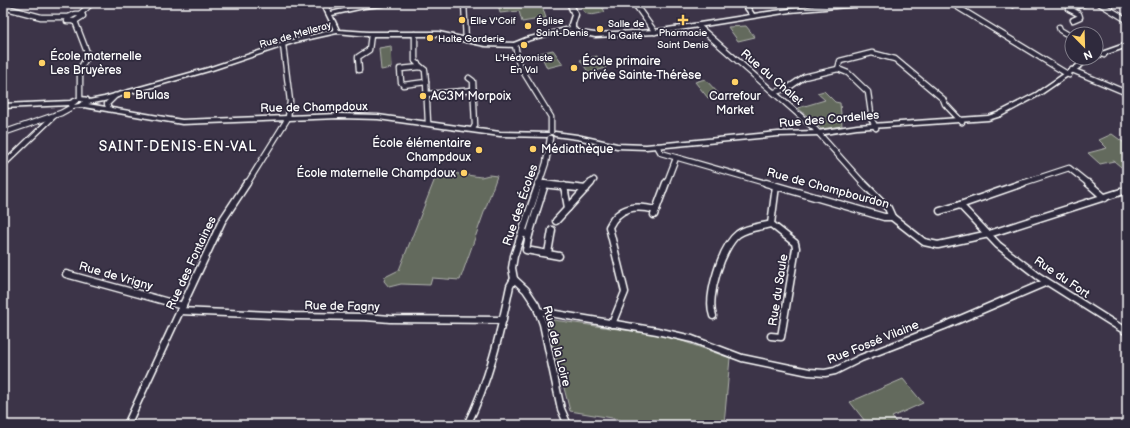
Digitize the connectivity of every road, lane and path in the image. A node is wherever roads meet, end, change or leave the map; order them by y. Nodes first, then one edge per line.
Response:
1 (92, 3) edge
2 (324, 3) edge
3 (389, 3) edge
4 (464, 3) edge
5 (570, 3) edge
6 (634, 3) edge
7 (744, 3) edge
8 (870, 3) edge
9 (951, 3) edge
10 (1086, 3) edge
11 (1099, 3) edge
12 (826, 4) edge
13 (3, 7) edge
14 (80, 14) junction
15 (329, 14) junction
16 (753, 16) junction
17 (69, 17) junction
18 (1073, 20) dead end
19 (1127, 20) edge
20 (76, 21) junction
21 (698, 26) junction
22 (1059, 27) dead end
23 (573, 28) junction
24 (337, 31) junction
25 (655, 32) junction
26 (1064, 32) edge
27 (415, 34) junction
28 (371, 35) junction
29 (466, 40) junction
30 (283, 45) junction
31 (514, 45) junction
32 (1127, 45) edge
33 (1104, 54) edge
34 (1079, 66) edge
35 (421, 67) junction
36 (838, 69) junction
37 (359, 70) dead end
38 (1069, 73) junction
39 (469, 78) dead end
40 (426, 82) junction
41 (474, 90) junction
42 (775, 92) junction
43 (1127, 93) edge
44 (427, 94) junction
45 (115, 96) junction
46 (80, 98) junction
47 (85, 103) junction
48 (71, 105) junction
49 (3, 106) edge
50 (109, 109) junction
51 (55, 115) junction
52 (288, 118) junction
53 (961, 121) junction
54 (428, 123) junction
55 (875, 127) junction
56 (473, 129) junction
57 (3, 133) edge
58 (818, 133) junction
59 (551, 135) junction
60 (657, 146) junction
61 (676, 158) junction
62 (3, 165) edge
63 (594, 180) dead end
64 (542, 184) junction
65 (564, 186) junction
66 (776, 186) junction
67 (586, 189) junction
68 (1127, 190) edge
69 (1105, 198) junction
70 (960, 205) junction
71 (568, 208) junction
72 (940, 211) dead end
73 (892, 217) junction
74 (556, 221) dead end
75 (771, 224) junction
76 (552, 230) dead end
77 (522, 233) junction
78 (989, 234) junction
79 (529, 235) junction
80 (548, 253) junction
81 (559, 256) dead end
82 (66, 274) dead end
83 (514, 279) junction
84 (1047, 282) junction
85 (182, 309) junction
86 (538, 311) junction
87 (713, 316) dead end
88 (503, 320) junction
89 (612, 324) junction
90 (1127, 332) edge
91 (771, 336) dead end
92 (127, 425) edge
93 (467, 425) edge
94 (568, 425) edge

1 - 14 street
2 - 15 street
3 - 15 street
4 - 29 street
5 - 23 street
6 - 25 street
7 - 16 street
8 - 12 street
9 - 38 street
10 - 18 street
11 - 19 street
12 - 16 street
13 - 17 street
14 - 17 street
14 - 20 street
15 - 24 street
16 - 21 street
17 - 20 street
20 - 46 street
21 - 25 street
21 - 42 street, Rue du Chalet
22 - 26 street
23 - 25 street
23 - 31 street
24 - 28 street, Rue de Melleray
24 - 30 street, Rue de Melleray
27 - 28 street, Rue de Melleray
27 - 29 street, Rue de Melleray
27 - 35 street
28 - 37 street
29 - 31 street, Rue de Melleray
30 - 45 street, Rue de Melleray
30 - 52 street
31 - 59 street, Rue des Écoles
32 - 33 street
34 - 38 street, Rue des Cordelles
35 - 40 street
35 - 40 street
36 - 42 street
36 - 53 street
36 - 55 street
38 - 43 street
38 - 53 street, Rue des Cordelles
39 - 41 street
40 - 44 street
41 - 44 street
41 - 56 street
42 - 58 street, Rue du Chalet
44 - 54 street
45 - 47 street, Rue de Melleray
45 - 50 street
46 - 47 street
46 - 48 street
47 - 48 street, Rue de Melleray
47 - 50 street, Rue de Champdoux
48 - 49 street, Rue de Melleray
48 - 51 street
50 - 52 street, Rue de Champdoux
51 - 57 street
51 - 62 street
52 - 54 street, Rue de Champdoux
52 - 85 street, Rue des Fontaines
53 - 55 street, Rue des Cordelles
54 - 56 street, Rue de Champdoux
55 - 58 street, Rue des Cordelles
56 - 59 street, Rue de Champdoux
58 - 60 street, Rue des Cordelles
58 - 73 street, Rue du Chalet
59 - 60 street, Rue des Cordelles
59 - 64 street, Rue des Écoles
60 - 61 street, Rue de Champbourdon
61 - 66 street, Rue de Champbourdon
61 - 89 street
63 - 67 street
64 - 65 street
64 - 77 street, Rue des Écoles
64 - 79 street
65 - 67 street
65 - 71 street
66 - 73 street, Rue de Champbourdon
66 - 75 street
67 - 71 street
68 - 69 street, Rue de Champbourdon
69 - 70 street
69 - 78 street, Rue de Champbourdon
70 - 72 street
70 - 78 street, Rue du Fort
71 - 74 street
73 - 78 street, Rue de Champbourdon
75 - 87 street
75 - 91 street, Rue du Saule
76 - 80 street
77 - 79 street
77 - 83 street, Rue des Écoles
78 - 84 street, Rue du Fort
79 - 80 street
80 - 81 street
82 - 85 street, Rue de Vrigny
83 - 86 street, Rue de la Loire
83 - 88 street, Rue des Écoles
84 - 89 street, Rue Fossé Vilaine
84 - 90 street, Rue du Fort
85 - 88 street, Rue de Fagny
85 - 92 street, Rue des Fontaines
86 - 89 street, Rue Fossé Vilaine
86 - 94 street, Rue de la Loire
88 - 93 street, Rue des Écoles

